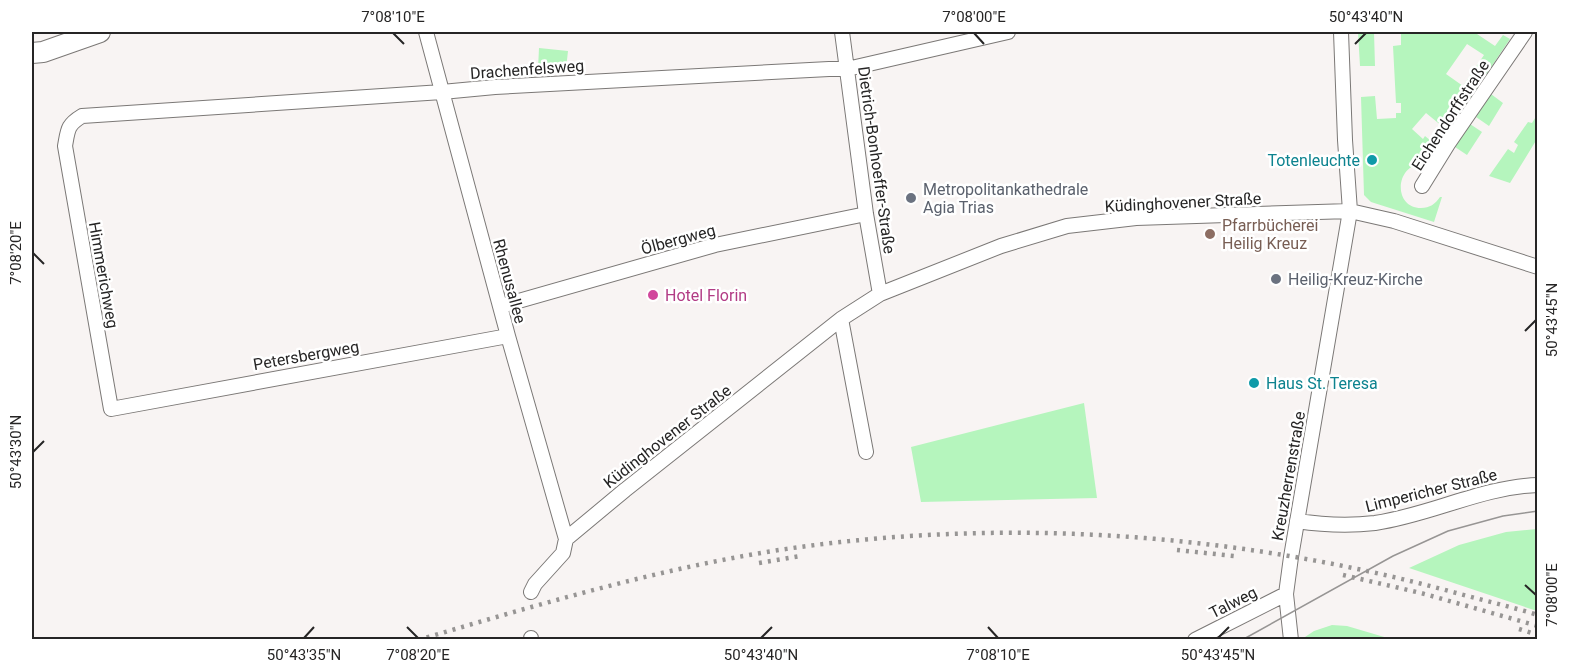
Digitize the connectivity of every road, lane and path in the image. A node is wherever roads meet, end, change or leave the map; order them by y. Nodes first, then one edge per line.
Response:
1 (100, 32) edge
2 (426, 32) edge
3 (842, 32) edge
4 (1008, 32) edge
5 (1341, 32) edge
6 (1525, 32) edge
7 (36, 55) edge
8 (847, 69) junction
9 (442, 92) junction
10 (65, 146) joint
11 (1422, 186) dead end
12 (1350, 211) junction
13 (866, 214) junction
14 (1538, 267) edge
15 (880, 294) junction
16 (501, 306) junction
17 (841, 319) junction
18 (508, 336) junction
19 (111, 409) joint
20 (866, 452) dead end
21 (1538, 484) edge
22 (1297, 521) junction
23 (566, 539) junction
24 (531, 592) dead end
25 (1286, 594) junction
26 (1195, 639) edge
27 (1291, 639) edge

1 - 7 street
2 - 9 street, Rhenusallee
3 - 8 street, Dietrich-Bonhoeffer-Straße
4 - 8 street, Drachenfelsweg
5 - 12 street, Kreuzherrenstraße
6 - 11 street, Eichendorffstraße
8 - 9 street, Drachenfelsweg
8 - 13 street, Dietrich-Bonhoeffer-Straße
9 - 10 street, Drachenfelsweg
9 - 16 street, Rhenusallee
10 - 19 street, Himmerichweg
12 - 14 street, Küdinghovener Straße
12 - 15 street, Küdinghovener Straße
12 - 22 street, Kreuzherrenstraße
13 - 15 street, Dietrich-Bonhoeffer-Straße
13 - 16 street, Ölbergweg
15 - 17 street, Küdinghovener Straße
16 - 18 street, Rhenusallee
17 - 20 street
17 - 23 street, Küdinghovener Straße
18 - 19 street, Petersbergweg
18 - 23 street, Rhenusallee
21 - 22 street, Limpericher Straße
22 - 25 street, Kreuzherrenstraße
23 - 24 street, Küdinghovener Straße
25 - 26 street, Talweg
25 - 27 street, Kreuzherrenstraße

